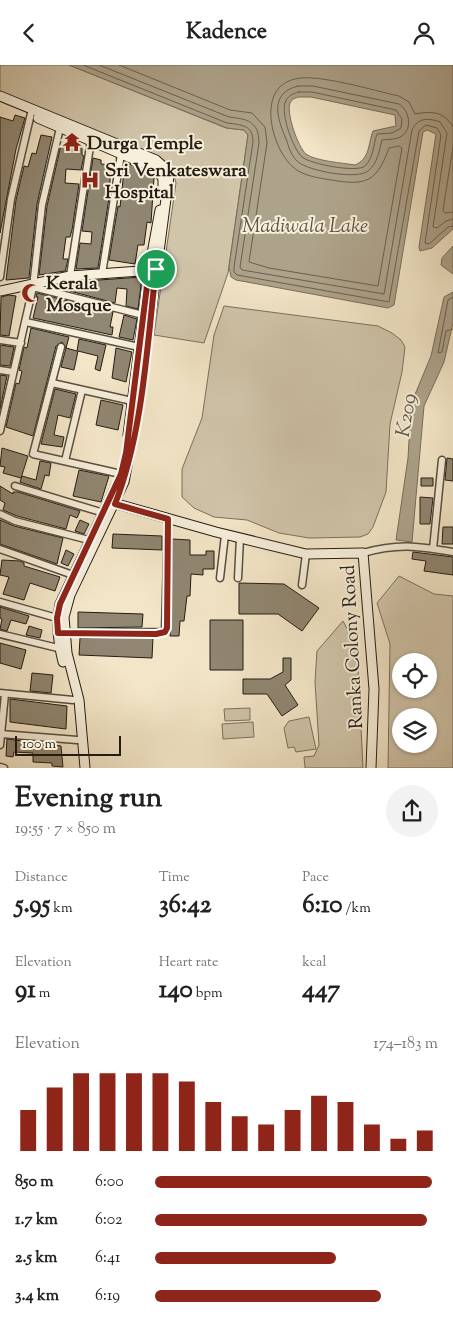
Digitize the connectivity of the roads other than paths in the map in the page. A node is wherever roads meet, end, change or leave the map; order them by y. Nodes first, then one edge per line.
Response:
1 (0, 96) edge
2 (0, 102) edge
3 (31, 112) junction
4 (60, 129) junction
5 (91, 140) junction
6 (121, 153) junction
7 (153, 270) junction
8 (102, 274) junction
9 (70, 276) junction
10 (0, 277) edge
11 (34, 285) junction
12 (0, 291) edge
13 (143, 315) junction
14 (26, 322) junction
15 (0, 340) edge
16 (21, 343) junction
17 (61, 347) dead end
18 (139, 347) junction
19 (0, 370) edge
20 (13, 372) junction
21 (52, 383) junction
22 (82, 390) junction
23 (132, 401) junction
24 (3, 406) edge
25 (0, 431) edge
26 (442, 460) dead end
27 (65, 461) junction
28 (121, 474) junction
29 (15, 486) dead end
30 (112, 503) junction
31 (0, 514) edge
32 (105, 514) junction
33 (168, 519) junction
34 (225, 535) junction
35 (240, 538) junction
36 (90, 539) junction
37 (0, 549) edge
38 (433, 549) junction
39 (453, 552) edge
40 (306, 553) junction
41 (363, 553) junction
42 (73, 575) junction
43 (220, 578) dead end
44 (238, 578) dead end
45 (302, 585) dead end
46 (0, 602) edge
47 (57, 618) junction
48 (61, 633) junction
49 (0, 634) edge
50 (63, 649) junction
51 (3, 694) edge
52 (73, 700) junction
53 (1, 734) edge
54 (77, 740) junction
55 (0, 745) edge
56 (0, 767) edge
57 (4, 768) edge
58 (79, 768) edge
59 (85, 768) edge
60 (371, 768) edge

1 - 3 main road
2 - 3 main road
3 - 4 main road
3 - 7 main road
3 - 10 street
4 - 5 main road
4 - 11 street
5 - 6 main road
5 - 9 street
6 - 7 main road
6 - 8 street
7 - 8 main road
7 - 13 main road
7 - 30 main road
8 - 9 main road
9 - 11 main road
11 - 12 main road
11 - 13 street
11 - 14 street
13 - 18 main road
14 - 16 street
14 - 18 street
15 - 16 street
16 - 20 street
17 - 21 street
18 - 23 main road
19 - 20 street
20 - 24 street
21 - 22 street
21 - 27 street
22 - 23 street
22 - 27 street
23 - 28 main road
24 - 25 street
26 - 38 street
27 - 28 street
28 - 30 main road
29 - 32 street
30 - 32 main road
30 - 33 main road
31 - 36 street
32 - 36 main road
32 - 48 main road
33 - 34 main road
33 - 48 street
34 - 35 main road
34 - 43 street
35 - 40 main road
35 - 44 street
36 - 42 main road
37 - 42 street
38 - 39 street
38 - 41 street
40 - 41 main road
40 - 45 street
41 - 60 main road, Ranka Colony Road
42 - 47 main road
46 - 47 street
47 - 48 main road
48 - 50 main road
49 - 50 street
50 - 52 main road
50 - 59 main road
51 - 52 street
51 - 53 street
52 - 54 main road
53 - 54 street
53 - 55 street
54 - 58 main road
56 - 57 street

